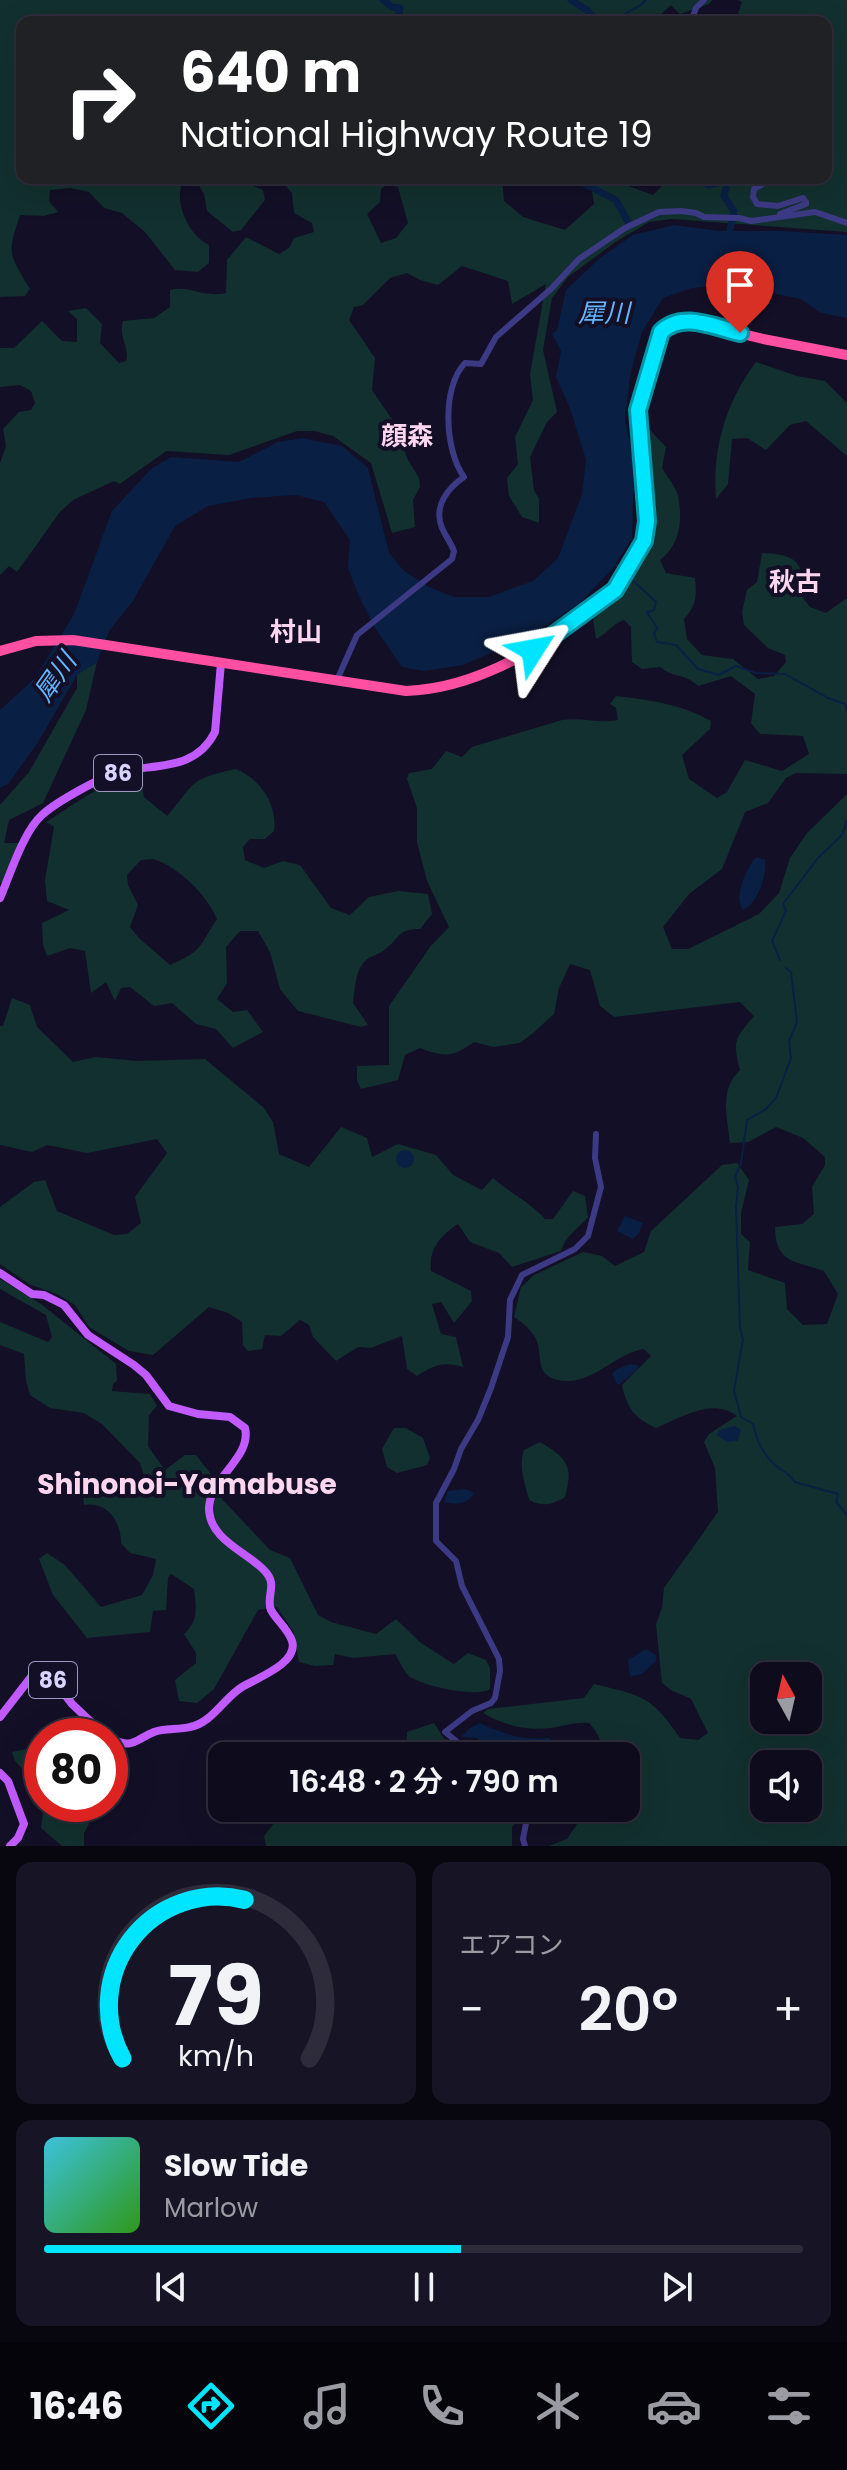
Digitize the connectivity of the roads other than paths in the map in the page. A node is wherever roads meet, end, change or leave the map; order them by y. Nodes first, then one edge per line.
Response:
1 (759, 184) edge
2 (751, 221) junction
3 (847, 223) edge
4 (847, 355) edge
5 (0, 651) edge
6 (221, 663) junction
7 (337, 680) junction
8 (0, 898) edge
9 (596, 1134) dead end
10 (0, 1273) edge
11 (0, 1717) edge
12 (87, 1718) edge
13 (458, 1742) edge
14 (128, 1745) edge
15 (0, 1773) edge
16 (526, 1822) edge
17 (10, 1846) edge
18 (525, 1846) edge

1 - 2 street
2 - 3 street
2 - 7 street
4 - 7 highway
5 - 6 highway
6 - 7 highway
6 - 8 main road, 86
9 - 13 street
10 - 14 main road, 86
11 - 12 main road, 86
15 - 17 main road
16 - 18 street

